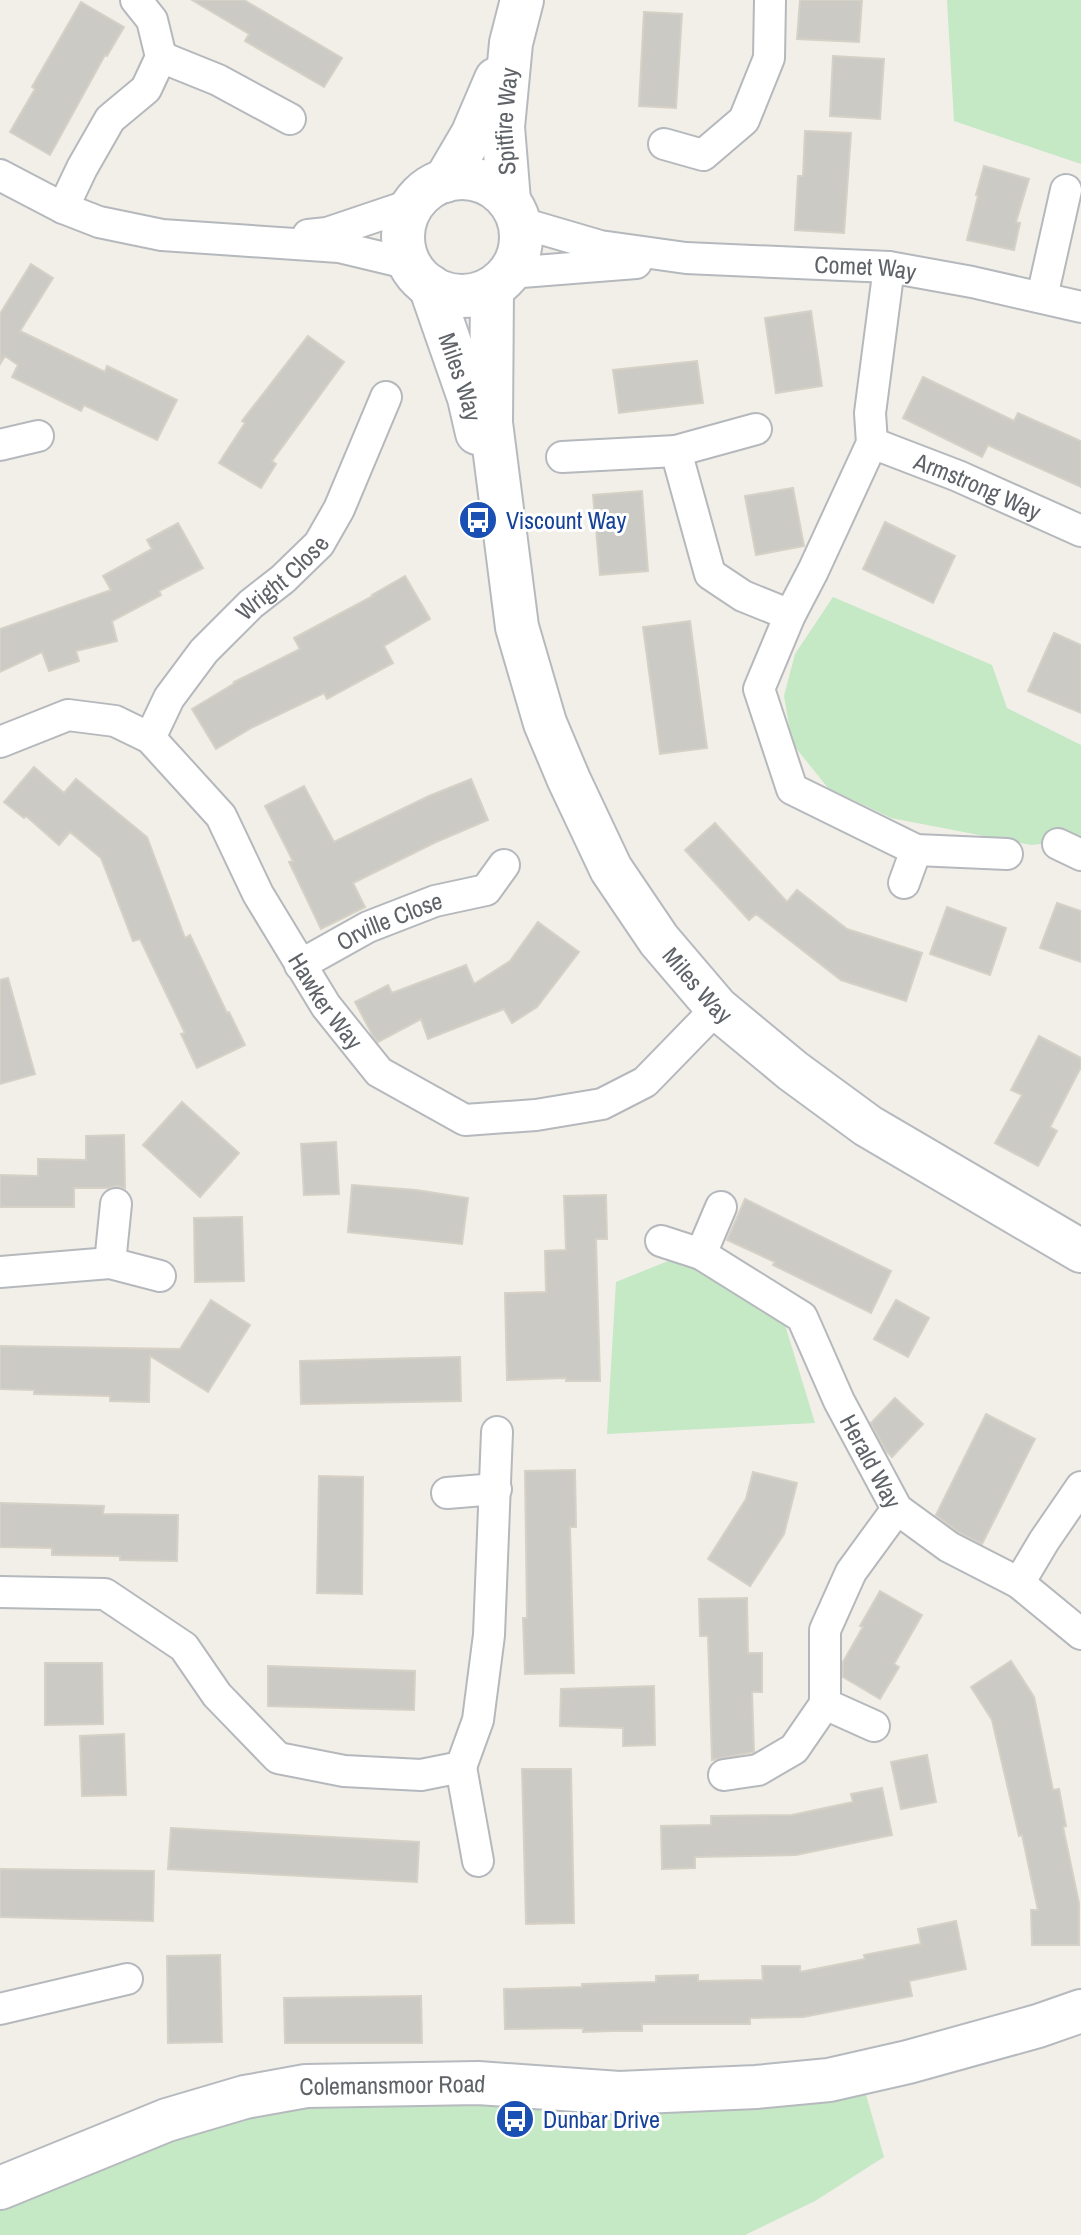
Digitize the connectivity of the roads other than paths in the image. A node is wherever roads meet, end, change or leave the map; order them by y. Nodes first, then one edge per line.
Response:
1 (136, 0) edge
2 (522, 0) edge
3 (770, 0) edge
4 (511, 43) junction
5 (161, 57) junction
6 (290, 119) dead end
7 (664, 144) dead end
8 (0, 175) edge
9 (1066, 190) dead end
10 (429, 193) junction
11 (63, 208) junction
12 (514, 211) junction
13 (247, 241) junction
14 (686, 258) junction
15 (889, 267) junction
16 (420, 275) junction
17 (501, 281) junction
18 (1042, 297) junction
19 (1081, 307) edge
20 (386, 397) dead end
21 (756, 429) dead end
22 (38, 436) dead end
23 (872, 443) junction
24 (0, 445) edge
25 (676, 451) junction
26 (562, 457) dead end
27 (1081, 531) edge
28 (509, 562) junction
29 (790, 615) junction
30 (150, 738) junction
31 (0, 742) edge
32 (916, 850) junction
33 (1007, 854) dead end
34 (504, 865) dead end
35 (904, 883) dead end
36 (300, 965) junction
37 (717, 1008) junction
38 (116, 1204) dead end
39 (721, 1207) dead end
40 (661, 1241) dead end
41 (1081, 1251) edge
42 (701, 1254) junction
43 (110, 1263) junction
44 (0, 1272) edge
45 (160, 1276) dead end
46 (497, 1432) dead end
47 (1081, 1487) edge
48 (496, 1489) junction
49 (447, 1493) dead end
50 (897, 1509) junction
51 (1019, 1583) junction
52 (0, 1592) edge
53 (1081, 1634) edge
54 (825, 1704) junction
55 (874, 1726) dead end
56 (461, 1767) junction
57 (724, 1775) dead end
58 (478, 1861) dead end
59 (127, 1979) dead end
60 (0, 2009) edge
61 (1081, 2011) edge
62 (1, 2184) edge

1 - 5 street
2 - 4 street, Spitfire Way
3 - 7 street
4 - 10 street, Spitfire Way
4 - 12 street, Spitfire Way
5 - 6 street
5 - 11 street
8 - 11 street
9 - 18 street
10 - 12 street
10 - 13 street
10 - 16 street, Miles Way
11 - 13 street
12 - 14 street, Comet Way
12 - 17 street, Miles Way
13 - 16 street
14 - 15 street, Comet Way
14 - 17 street, Comet Way
15 - 18 street, Comet Way
15 - 23 street
16 - 17 street, Miles Way
16 - 28 street, Miles Way
17 - 28 street, Miles Way
18 - 19 street, Comet Way
20 - 30 street, Wright Close
21 - 25 street
22 - 24 street
23 - 27 street, Armstrong Way
23 - 29 street
25 - 26 street
25 - 29 street
28 - 37 street, Miles Way
29 - 32 street
30 - 31 street, Hawker Way
30 - 36 street, Hawker Way
32 - 33 street
32 - 35 street
34 - 36 street, Orville Close
36 - 37 street, Hawker Way
37 - 41 street, Miles Way
38 - 43 street
39 - 42 street
40 - 42 street, Herald Way
42 - 50 street, Herald Way
43 - 44 street
43 - 45 street
46 - 48 street
47 - 51 street
48 - 49 street
48 - 56 street
50 - 51 street, Herald Way
50 - 54 street
51 - 53 street, Herald Way
52 - 56 street
54 - 55 street
54 - 57 street
56 - 58 street
59 - 60 street
61 - 62 street, Colemansmoor Road

